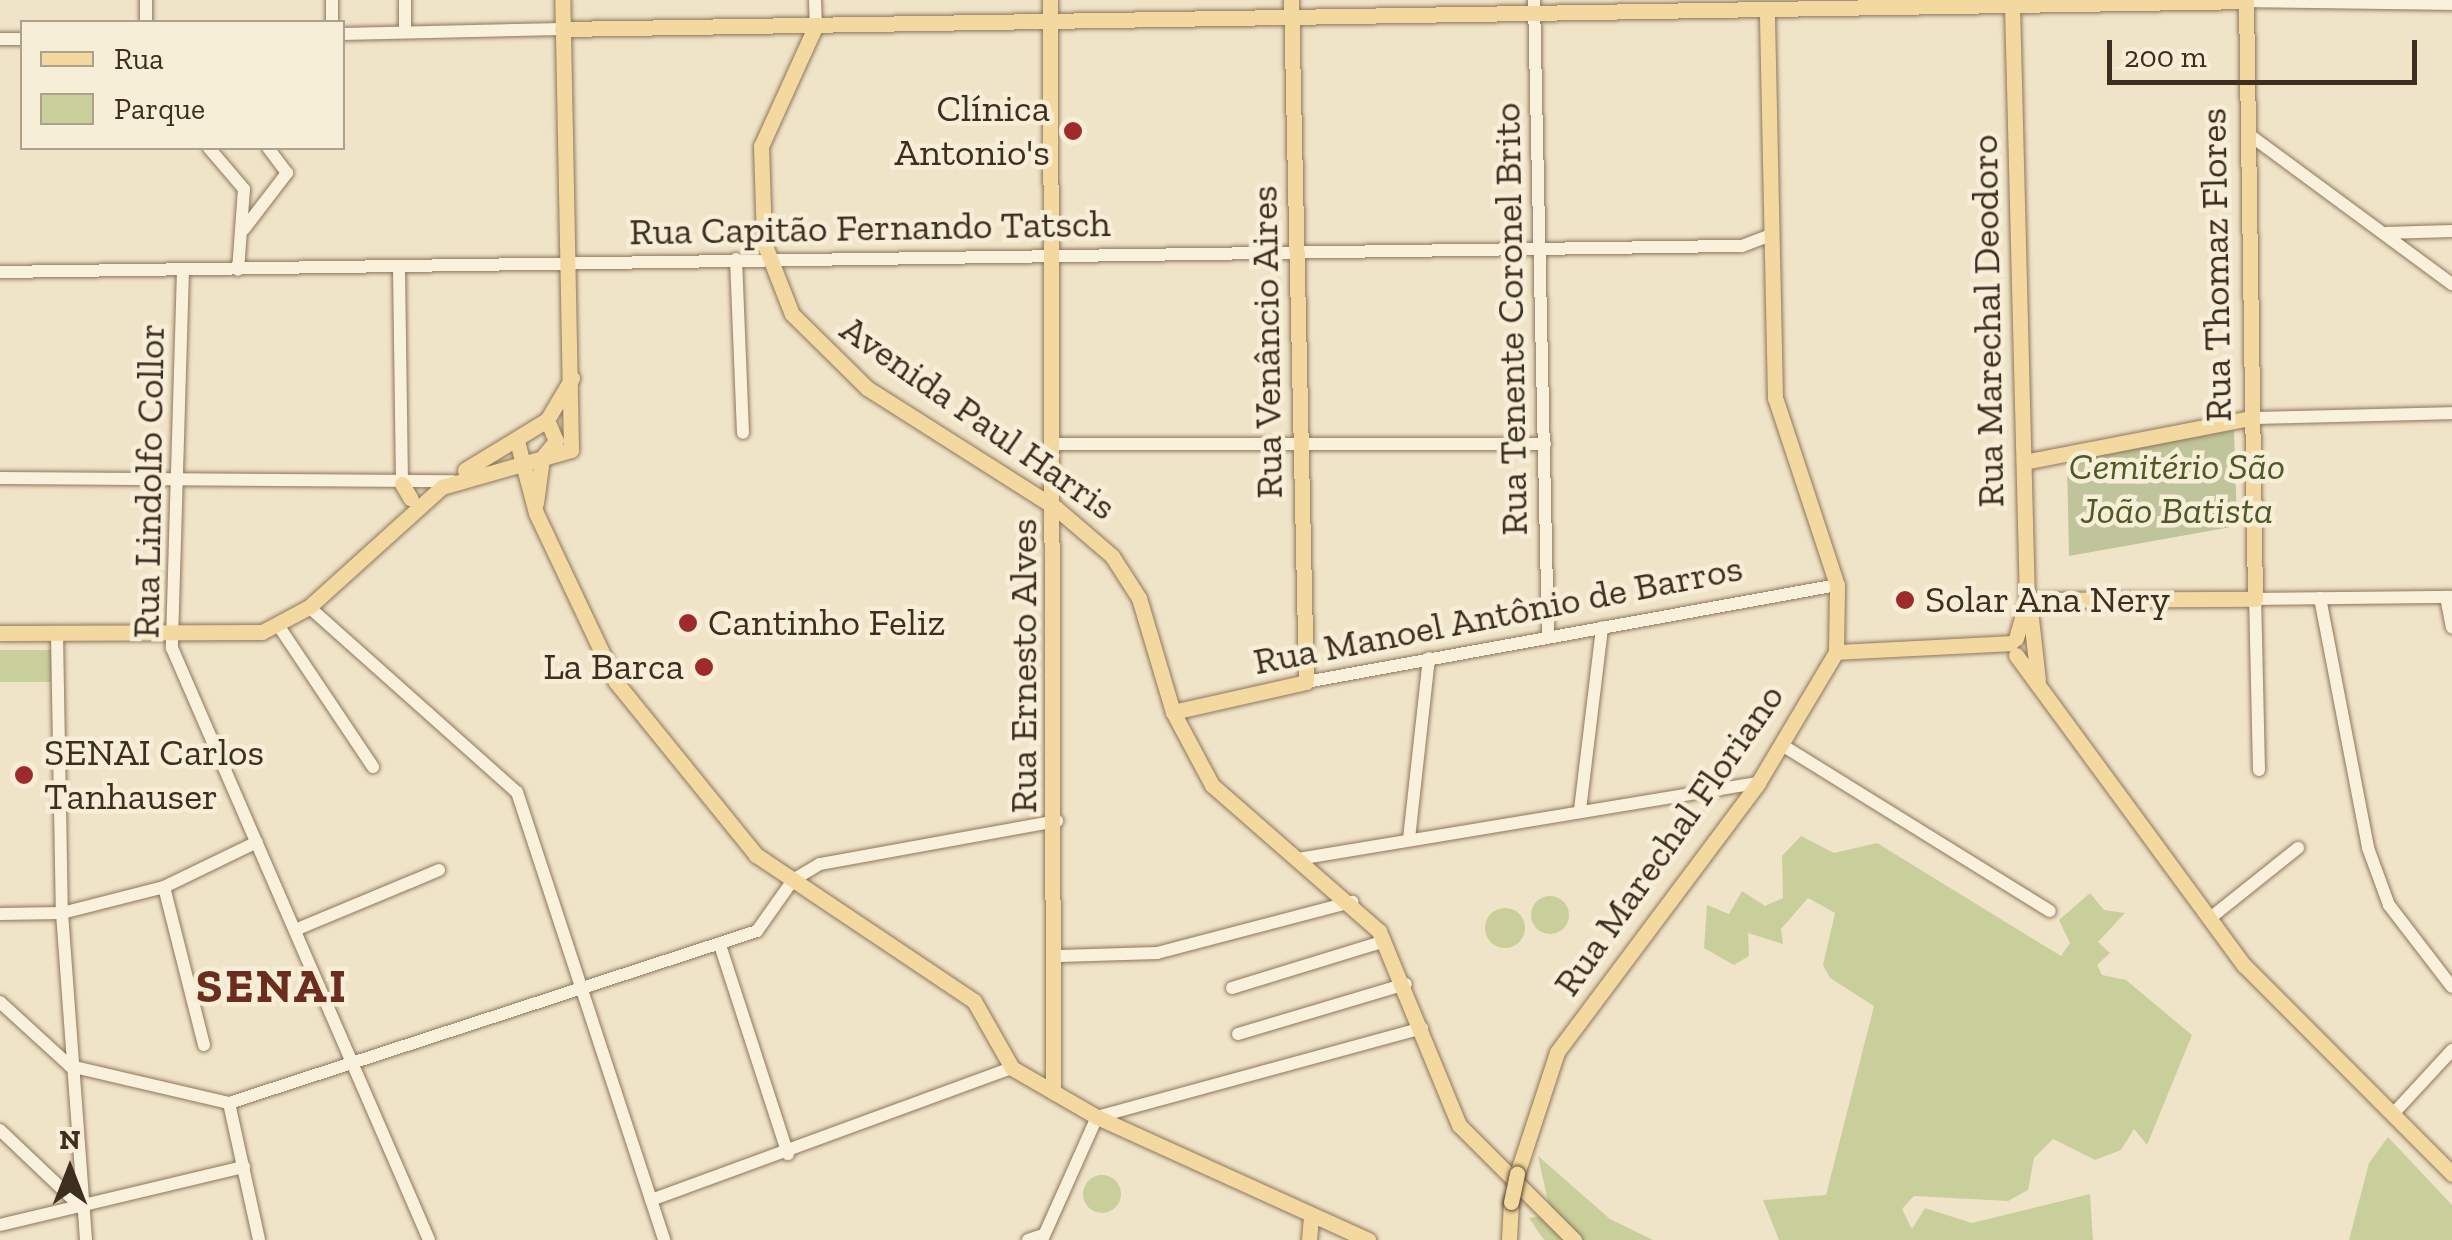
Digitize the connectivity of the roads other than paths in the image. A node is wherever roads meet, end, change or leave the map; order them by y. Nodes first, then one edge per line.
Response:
1 (404, 0) edge
2 (562, 0) edge
3 (816, 0) edge
4 (1050, 0) edge
5 (2246, 0) edge
6 (2012, 2) edge
7 (1767, 4) edge
8 (2452, 4) edge
9 (1534, 6) edge
10 (1291, 8) edge
11 (1051, 21) junction
12 (816, 25) junction
13 (562, 30) junction
14 (406, 31) junction
15 (345, 34) edge
16 (2247, 133) junction
17 (211, 150) edge
18 (270, 150) edge
19 (242, 230) junction
20 (2452, 231) edge
21 (2382, 232) junction
22 (1773, 234) junction
23 (1539, 243) junction
24 (1742, 246) junction
25 (1296, 248) junction
26 (1054, 252) junction
27 (768, 258) junction
28 (736, 259) junction
29 (1774, 260) junction
30 (570, 266) junction
31 (399, 268) junction
32 (183, 270) junction
33 (238, 270) junction
34 (0, 272) edge
35 (2452, 284) edge
36 (575, 369) junction
37 (2452, 413) edge
38 (2251, 418) junction
39 (547, 420) junction
40 (743, 433) dead end
41 (517, 441) junction
42 (1302, 442) junction
43 (1055, 444) junction
44 (1545, 444) junction
45 (542, 458) junction
46 (2024, 462) junction
47 (516, 464) junction
48 (0, 478) edge
49 (448, 479) junction
50 (178, 480) junction
51 (402, 484) junction
52 (411, 499) junction
53 (1056, 508) junction
54 (536, 513) junction
55 (396, 522) junction
56 (1836, 585) junction
57 (2449, 597) edge
58 (2254, 598) junction
59 (2320, 598) junction
60 (2036, 599) junction
61 (309, 607) junction
62 (2031, 618) junction
63 (278, 624) junction
64 (1602, 626) junction
65 (2452, 627) edge
66 (0, 634) edge
67 (57, 634) junction
68 (1548, 636) junction
69 (171, 637) junction
70 (2018, 646) junction
71 (1836, 652) junction
72 (1429, 658) junction
73 (2036, 677) junction
74 (1306, 682) junction
75 (1173, 712) junction
76 (1782, 745) junction
77 (374, 767) dead end
78 (2259, 770) dead end
79 (1758, 783) junction
80 (1580, 810) junction
81 (1057, 821) junction
82 (1410, 839) junction
83 (257, 842) junction
84 (2298, 848) dead end
85 (1298, 859) junction
86 (439, 870) dead end
87 (793, 880) junction
88 (164, 886) junction
89 (1352, 902) junction
90 (2050, 912) dead end
91 (62, 913) junction
92 (0, 914) edge
93 (2209, 919) junction
94 (295, 930) junction
95 (1385, 941) junction
96 (720, 945) junction
97 (1060, 956) junction
98 (1406, 984) junction
99 (2452, 987) edge
100 (1232, 988) dead end
101 (583, 995) junction
102 (0, 1002) edge
103 (1422, 1028) junction
104 (1238, 1034) dead end
105 (204, 1045) dead end
106 (2452, 1050) edge
107 (70, 1066) junction
108 (354, 1068) junction
109 (1012, 1068) junction
110 (1054, 1092) junction
111 (228, 1103) junction
112 (2393, 1114) junction
113 (1096, 1117) junction
114 (0, 1130) edge
115 (788, 1154) junction
116 (244, 1167) junction
117 (2452, 1174) edge
118 (651, 1200) junction
119 (78, 1204) junction
120 (1311, 1218) junction
121 (0, 1225) edge
122 (1042, 1237) edge
123 (1510, 1238) edge
124 (86, 1240) edge
125 (259, 1240) edge
126 (429, 1240) edge
127 (664, 1240) edge
128 (1028, 1240) edge
129 (1309, 1240) edge
130 (1368, 1240) edge
131 (1574, 1240) edge

1 - 14 street
2 - 13 main road
3 - 12 street
4 - 11 main road, Rua Ernesto Alves
5 - 6 main road
5 - 8 street
5 - 16 main road, Rua Thomaz Flores
6 - 7 main road
6 - 46 main road, Rua Marechal Deodoro
7 - 9 main road
7 - 22 main road
9 - 10 main road
9 - 23 street, Rua Tenente Coronel Brito
10 - 11 main road
10 - 25 main road, Rua Venâncio Aires
11 - 12 main road
11 - 26 main road, Rua Ernesto Alves
12 - 13 main road
12 - 27 main road, Avenida Paul Harris
13 - 14 street
13 - 30 main road
14 - 15 street
16 - 21 street
16 - 38 main road, Rua Thomaz Flores
17 - 19 street
18 - 19 street
19 - 33 street
20 - 21 street
21 - 35 street
22 - 24 street, Rua Capitão Fernando Tatsch
22 - 29 main road
23 - 24 street, Rua Capitão Fernando Tatsch
23 - 25 street, Rua Capitão Fernando Tatsch
23 - 44 street, Rua Tenente Coronel Brito
24 - 29 street, Rua Capitão Fernando Tatsch
25 - 26 street, Rua Capitão Fernando Tatsch
25 - 42 main road, Rua Venâncio Aires
26 - 27 street, Rua Capitão Fernando Tatsch
26 - 43 main road, Rua Ernesto Alves
27 - 28 street, Rua Capitão Fernando Tatsch
27 - 53 main road, Avenida Paul Harris
28 - 30 street, Rua Capitão Fernando Tatsch
28 - 40 street
29 - 56 main road
30 - 31 street, Rua Capitão Fernando Tatsch
30 - 36 main road
31 - 33 street, Rua Capitão Fernando Tatsch
31 - 51 street
32 - 33 street, Rua Capitão Fernando Tatsch
32 - 34 street, Rua Capitão Fernando Tatsch
32 - 50 street, Rua Lindolfo Collor
36 - 39 main road
36 - 45 main road
37 - 38 street
38 - 46 main road
38 - 58 main road, Rua Thomaz Flores
39 - 41 main road
39 - 45 main road
41 - 47 main road
41 - 49 main road
42 - 43 street
42 - 44 street
42 - 74 main road, Rua Venâncio Aires
43 - 53 main road, Rua Ernesto Alves
44 - 68 street, Rua Tenente Coronel Brito
45 - 47 main road
45 - 54 main road
46 - 60 main road, Rua Marechal Deodoro
47 - 49 main road
47 - 54 main road
48 - 50 street
49 - 51 street
49 - 52 main road
49 - 55 main road
50 - 51 street
50 - 69 street, Rua Lindolfo Collor
51 - 52 main road
52 - 55 main road
53 - 75 main road, Avenida Paul Harris
53 - 81 main road, Rua Ernesto Alves
54 - 87 main road
55 - 61 main road
56 - 64 street, Rua Manoel Antônio de Barros
56 - 71 main road
57 - 59 street
57 - 65 street
58 - 59 street
58 - 60 main road
58 - 78 street, Rua Thomaz Flores
59 - 99 street
60 - 62 main road
60 - 70 main road, Rua Marechal Deodoro
61 - 63 main road
61 - 101 street
62 - 70 main road
62 - 73 main road
63 - 69 main road
63 - 77 street
64 - 68 street, Rua Manoel Antônio de Barros
64 - 80 street
66 - 67 main road
67 - 69 main road
67 - 91 street
68 - 72 street, Rua Manoel Antônio de Barros
69 - 83 street, Rua Lindolfo Collor
70 - 71 main road
70 - 73 main road
71 - 76 main road, Rua Marechal Floriano
72 - 74 street, Rua Manoel Antônio de Barros
72 - 82 street
73 - 93 main road
74 - 75 main road, Rua Manoel Antônio de Barros
75 - 85 main road, Avenida Paul Harris
76 - 79 main road, Rua Marechal Floriano
76 - 90 street
79 - 80 street
79 - 123 main road, Rua Marechal Floriano, bridge
80 - 82 street
81 - 87 street
81 - 97 main road, Rua Ernesto Alves
82 - 85 street
83 - 88 street
83 - 94 street, Rua Lindolfo Collor
84 - 93 street
85 - 89 main road, Avenida Paul Harris
86 - 94 street
87 - 96 street
87 - 109 main road
88 - 91 street
88 - 105 street
89 - 95 main road, Avenida Paul Harris
89 - 97 street
91 - 92 street
91 - 107 street
93 - 112 main road
94 - 108 street, Rua Lindolfo Collor
95 - 98 main road, Avenida Paul Harris
95 - 100 street
96 - 101 street
96 - 115 street
97 - 110 main road, Rua Ernesto Alves
98 - 103 main road, Avenida Paul Harris
98 - 104 street
101 - 108 street
101 - 118 street
102 - 107 street
103 - 113 street
103 - 131 main road, Avenida Paul Harris
106 - 112 street
107 - 111 street
107 - 119 street
108 - 111 street
108 - 126 street, Rua Lindolfo Collor
109 - 110 main road
109 - 115 street
110 - 113 main road
111 - 116 street
112 - 117 main road
113 - 120 main road
113 - 122 street
114 - 119 street
115 - 118 street
116 - 119 street
116 - 125 street
118 - 127 street
119 - 121 street
119 - 124 street
120 - 129 main road
120 - 130 main road
122 - 128 street

